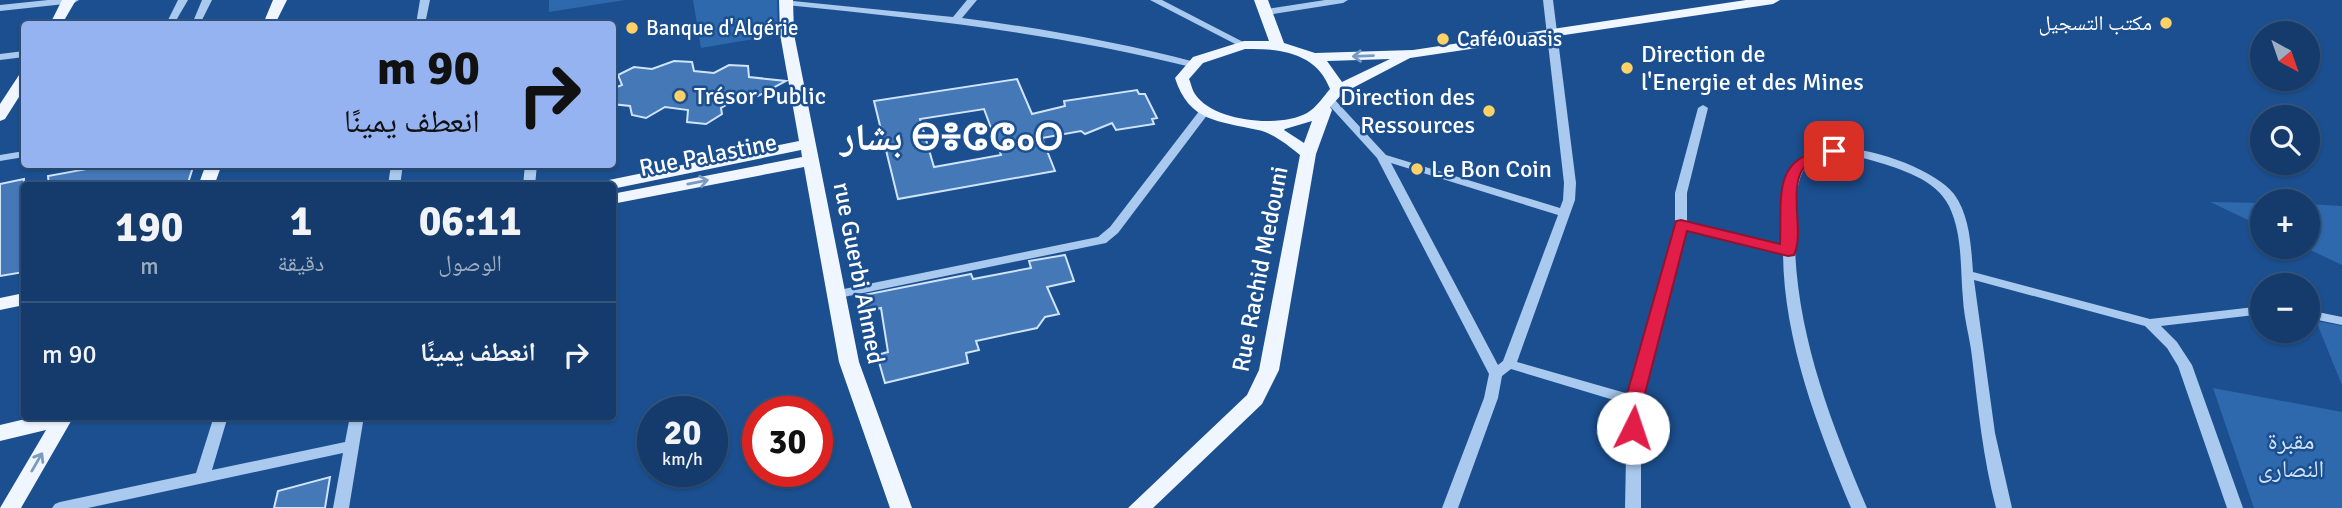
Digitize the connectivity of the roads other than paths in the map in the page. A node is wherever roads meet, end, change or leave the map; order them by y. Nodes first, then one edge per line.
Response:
1 (71, 0) edge
2 (183, 0) edge
3 (207, 0) edge
4 (280, 0) edge
5 (425, 0) edge
6 (972, 0) edge
7 (1155, 0) edge
8 (1343, 0) edge
9 (1548, 0) edge
10 (1773, 0) edge
11 (786, 1) edge
12 (1264, 6) edge
13 (0, 8) edge
14 (955, 20) junction
15 (58, 21) edge
16 (172, 21) edge
17 (197, 21) edge
18 (270, 21) edge
19 (421, 21) edge
20 (1554, 34) junction
21 (1244, 45) junction
22 (1278, 46) junction
23 (21, 54) edge
24 (1413, 54) junction
25 (0, 57) edge
26 (1312, 57) junction
27 (1191, 64) junction
28 (21, 82) edge
29 (1331, 101) junction
30 (5, 102) edge
31 (1703, 108) dead end
32 (1203, 112) junction
33 (0, 116) edge
34 (1262, 126) junction
35 (811, 152) junction
36 (1308, 154) junction
37 (21, 155) edge
38 (1381, 157) junction
39 (0, 158) edge
40 (616, 184) edge
41 (616, 198) edge
42 (1564, 213) junction
43 (1681, 224) junction
44 (1788, 251) junction
45 (1967, 274) junction
46 (834, 295) junction
47 (21, 300) edge
48 (0, 304) edge
49 (2250, 311) edge
50 (2320, 316) edge
51 (2342, 321) edge
52 (2150, 323) junction
53 (1509, 364) junction
54 (1496, 373) junction
55 (1634, 401) junction
56 (52, 420) edge
57 (62, 420) edge
58 (220, 420) edge
59 (356, 420) edge
60 (0, 433) edge
61 (352, 446) junction
62 (202, 477) junction
63 (10, 508) edge
64 (60, 508) edge
65 (341, 508) edge
66 (901, 508) edge
67 (1139, 508) edge
68 (1450, 508) edge
69 (1633, 508) edge
70 (1859, 508) edge
71 (2004, 508) edge
72 (2235, 508) edge

1 - 13 street
1 - 15 main road
2 - 16 street
3 - 17 street
4 - 18 main road
5 - 19 street
6 - 14 street
7 - 21 street
8 - 12 street
9 - 20 street
10 - 20 main road
11 - 14 street
11 - 35 main road, rue Guerbi Ahmed
12 - 22 main road
14 - 27 street
20 - 24 main road
20 - 42 street
21 - 22 main road
21 - 27 main road
22 - 26 main road
23 - 25 street
24 -> 26 main road
24 - 29 main road
26 - 29 main road
27 - 32 main road
28 - 30 main road
29 - 34 main road
29 - 36 main road, Rue Rachid Medouni
29 - 38 street
30 - 33 main road
31 - 43 street
32 - 34 main road
32 - 46 street
34 - 36 main road
35 - 40 main road, Rue Palastine
41 -> 35 main road, Rue Palastine
35 - 46 main road, rue Guerbi Ahmed
36 - 67 main road, Rue Rachid Medouni
37 - 39 street
38 - 42 street
38 - 54 street
42 - 53 street
43 - 44 street
43 - 55 street
44 - 45 street
44 - 70 street
45 - 52 street
45 - 71 street
46 - 66 main road, rue Guerbi Ahmed
47 - 48 main road
49 - 52 street
50 - 51 street
52 - 72 street
53 - 54 street
53 - 55 street
54 - 68 street
55 - 69 street
56 - 60 main road
63 -> 57 main road
58 - 62 street
59 - 61 street
61 - 62 street
61 - 65 street
62 - 64 street

